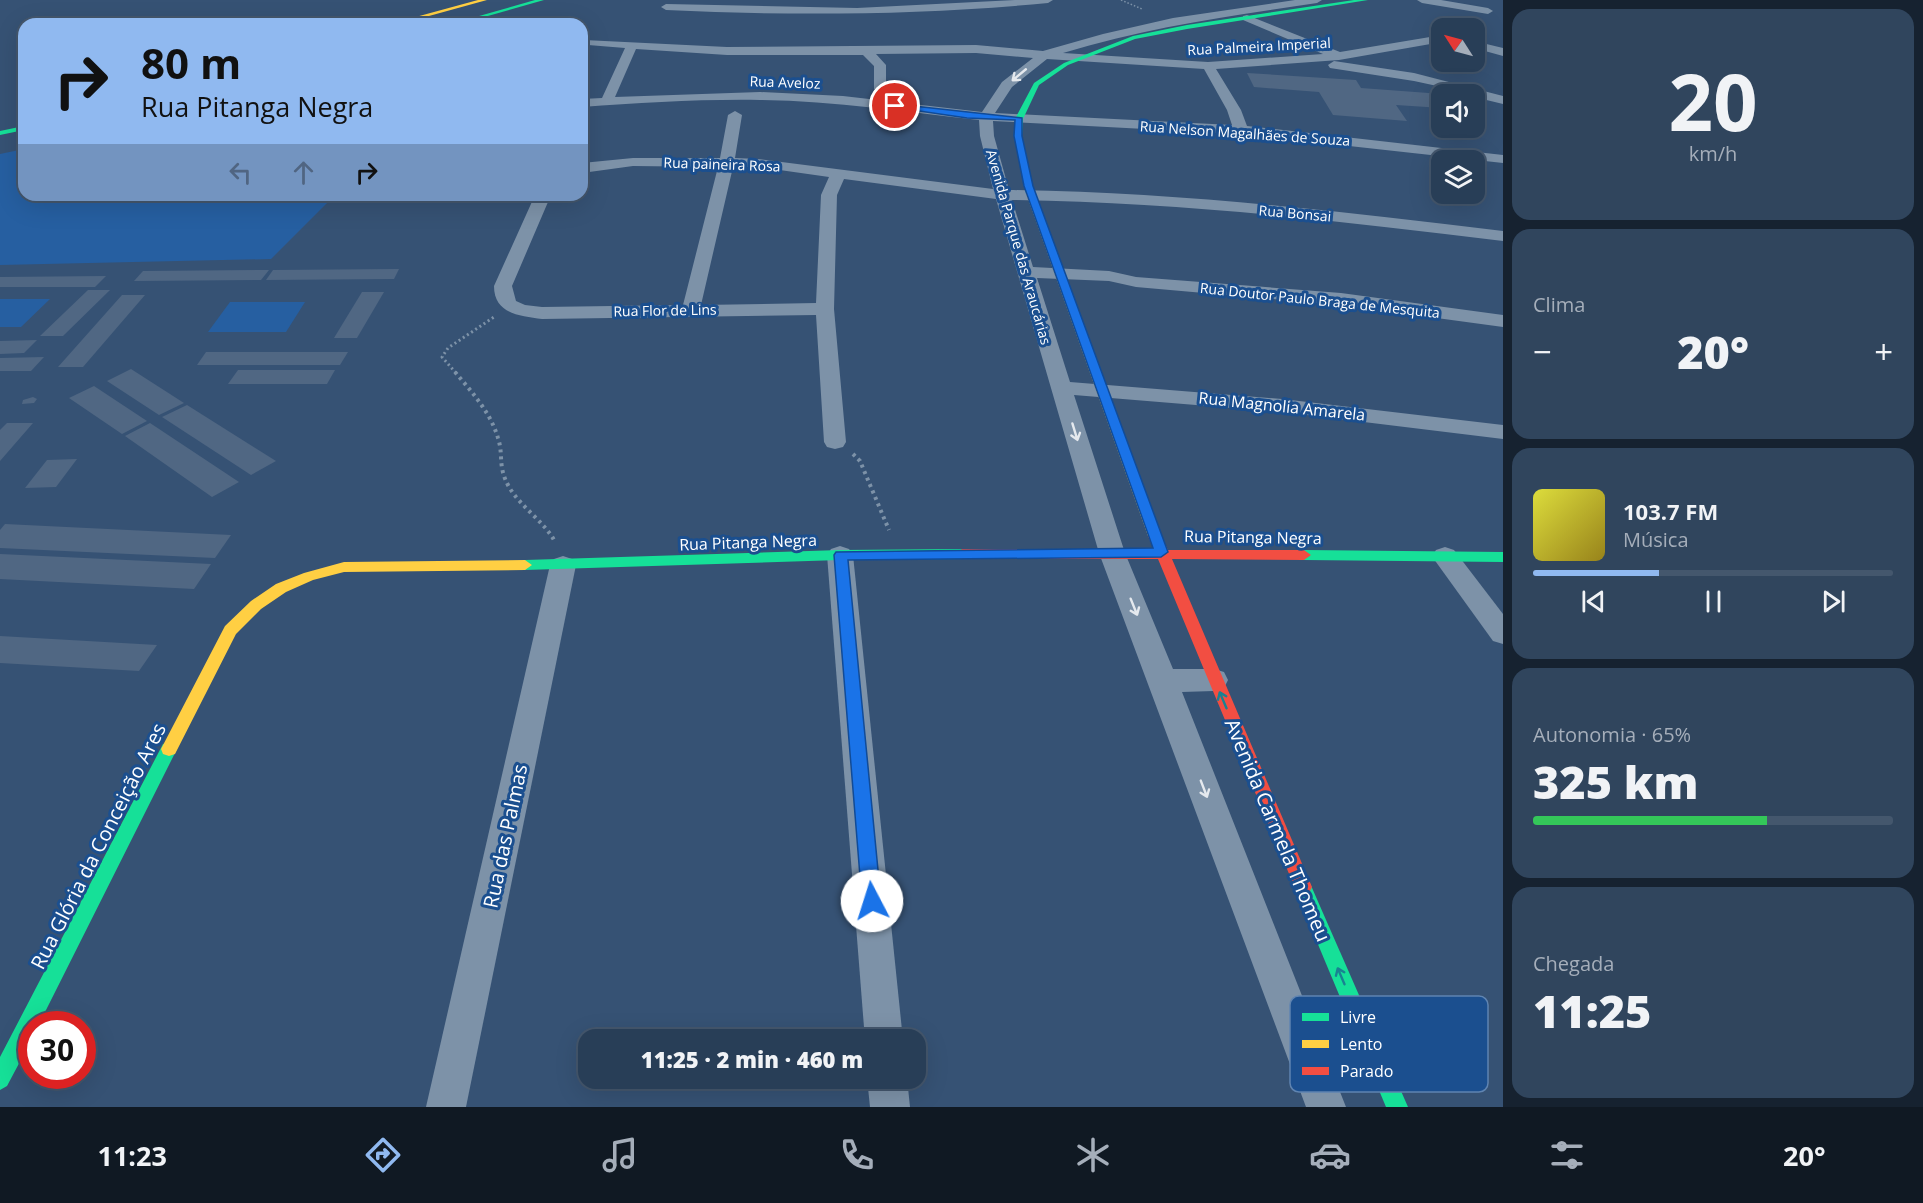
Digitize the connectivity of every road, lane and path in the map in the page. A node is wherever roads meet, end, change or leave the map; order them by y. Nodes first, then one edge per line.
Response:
1 (484, 0) edge
2 (541, 0) edge
3 (923, 0) edge
4 (1048, 0) edge
5 (1317, 0) edge
6 (1365, 0) edge
7 (1424, 0) edge
8 (1448, 0) edge
9 (1410, 1) edge
10 (666, 7) dead end
11 (1488, 11) junction
12 (941, 15) junction
13 (1503, 15) edge
14 (416, 18) edge
15 (475, 18) edge
16 (1247, 18) junction
17 (1431, 40) edge
18 (588, 42) dead end
19 (632, 45) junction
20 (1485, 47) edge
21 (920, 51) junction
22 (867, 52) junction
23 (1503, 52) edge
24 (1044, 55) junction
25 (1345, 55) junction
26 (1077, 58) junction
27 (1295, 60) junction
28 (880, 65) junction
29 (1208, 66) junction
30 (1362, 68) junction
31 (880, 89) junction
32 (760, 96) junction
33 (714, 97) junction
34 (843, 99) junction
35 (1503, 100) edge
36 (608, 101) junction
37 (588, 103) edge
38 (911, 108) junction
39 (735, 115) junction
40 (986, 117) junction
41 (1018, 118) junction
42 (18, 129) edge
43 (1241, 130) junction
44 (0, 133) edge
45 (1503, 159) edge
46 (727, 161) junction
47 (588, 167) edge
48 (838, 174) junction
49 (1001, 189) junction
50 (1031, 191) junction
51 (540, 201) edge
52 (1503, 236) edge
53 (1029, 279) junction
54 (1061, 280) junction
55 (507, 304) junction
56 (691, 309) junction
57 (825, 309) junction
58 (1503, 321) edge
59 (1061, 388) junction
60 (1102, 391) junction
61 (1503, 432) edge
62 (834, 442) joint
63 (1161, 552) junction
64 (1112, 553) junction
65 (840, 555) junction
66 (908, 555) junction
67 (1445, 556) junction
68 (1503, 557) edge
69 (563, 565) junction
70 (230, 630) joint
71 (1503, 634) edge
72 (1214, 680) junction
73 (1163, 681) junction
74 (1349, 996) edge
75 (1290, 1013) edge
76 (883, 1029) edge
77 (0, 1079) edge
78 (889, 1089) edge
79 (1320, 1092) edge
80 (1391, 1092) edge
81 (446, 1107) edge
82 (890, 1107) edge
83 (1326, 1107) edge
84 (1397, 1107) edge

1 - 14 main road
2 - 15 main road
3 - 12 street
4 - 12 street
5 - 24 street
6 - 16 main road
7 - 9 street
7 - 11 street
8 - 11 street
10 - 12 street
11 - 13 street
16 - 25 street
16 - 26 main road
17 - 25 street, Rua Palmeira Imperial
18 - 19 street
19 - 22 street
19 - 36 street
20 - 23 street
21 - 22 street
21 - 24 street, Rua Palmeira Imperial
21 - 28 street
22 - 28 street
24 - 26 street, Rua Palmeira Imperial
24 -> 40 street
25 - 27 street, Rua Palmeira Imperial
25 - 30 street
26 - 29 street, Rua Palmeira Imperial
26 - 41 main road
27 - 29 street, Rua Palmeira Imperial
27 - 30 street
28 - 31 street
29 - 43 street
30 - 35 street
31 - 34 street
31 - 38 street
32 - 33 street, Rua Aveloz
32 - 34 street, Rua Aveloz
32 - 39 street
33 - 36 street, Rua Aveloz
33 - 39 street
34 - 38 street, Rua Aveloz
36 - 37 street, Rua Aveloz
38 - 40 street, Rua Aveloz
39 - 46 street
40 - 41 street, Rua Nelson Magalhães de Souza
40 - 49 street, Avenida Parque das Araucárias
41 - 43 street, Rua Nelson Magalhães de Souza
41 - 50 main road, Avenida Parque das Araucárias
42 - 44 main road
43 - 45 street, Rua Nelson Magalhães de Souza
46 - 47 street, Rua paineira Rosa
46 - 48 street, Rua paineira Rosa
46 - 56 street
48 - 49 street, Rua paineira Rosa
48 - 57 street
49 - 50 street
49 - 53 street, Avenida Parque das Araucárias
50 - 52 street, Rua Bonsai
50 - 54 main road, Avenida Parque das Araucárias
51 - 55 street
53 - 54 street, Rua Doutor Paulo Braga de Mesquita
53 - 59 street, Avenida Parque das Araucárias
54 - 58 street, Rua Doutor Paulo Braga de Mesquita
54 - 60 main road, Avenida Parque das Araucárias
55 - 56 street, Rua Flor de Lins
55 - 69 path
56 - 57 street, Rua Flor de Lins
57 - 62 street
59 - 60 street, Rua Magnolia Amarela
59 -> 64 street, Avenida Parque das Araucárias
60 - 61 street, Rua Magnolia Amarela
60 - 63 main road, Avenida Parque das Araucárias
62 - 66 path
63 - 64 main road, Rua Pitanga Negra
63 - 67 main road, Rua Pitanga Negra
63 - 72 main road, Avenida Carmela Thomeu
64 - 66 main road, Rua Pitanga Negra
64 -> 73 street
65 - 66 main road, Rua Pitanga Negra
65 - 69 main road, Rua Pitanga Negra
65 - 76 street
67 - 68 main road, Rua Pitanga Negra
67 - 71 street
69 - 70 main road, Rua Pitanga Negra
69 - 81 street, Rua das Palmas
70 - 77 main road, Rua Glória da Conceição Ares
72 - 73 street
74 -> 72 main road, Avenida Carmela Thomeu
73 -> 75 street
78 - 82 street
79 -> 83 street
84 -> 80 main road, Avenida Carmela Thomeu

